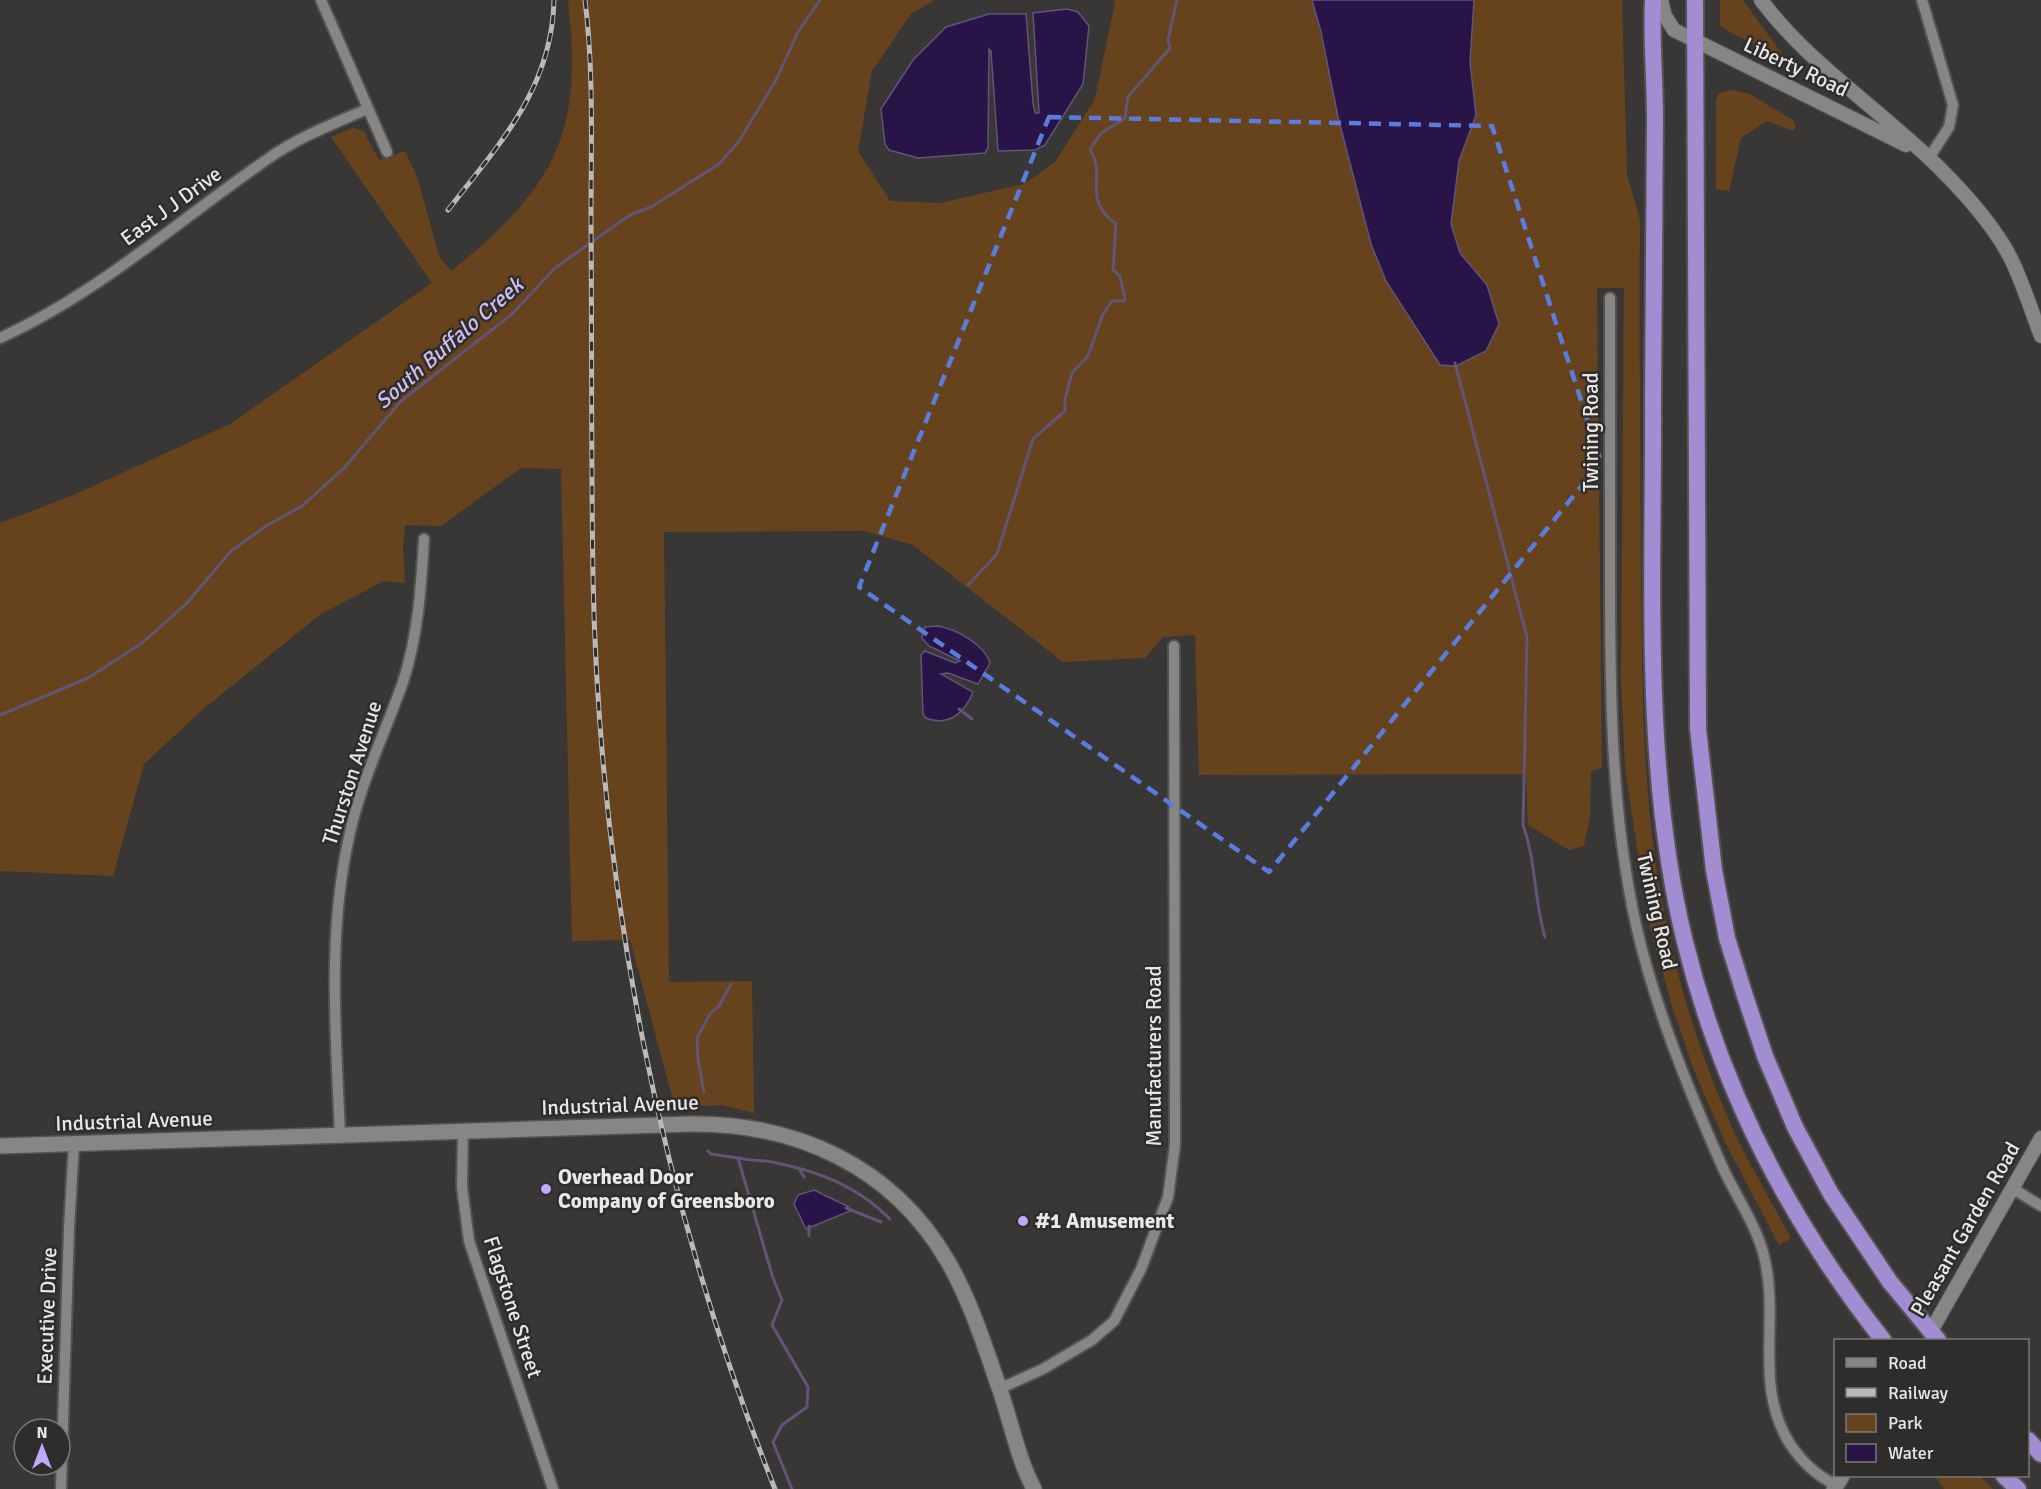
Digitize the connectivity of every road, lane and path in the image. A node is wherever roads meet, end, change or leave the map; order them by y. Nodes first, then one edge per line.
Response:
1 (321, 0) edge
2 (1653, 0) edge
3 (1661, 0) edge
4 (1695, 0) edge
5 (1761, 0) edge
6 (1922, 0) edge
7 (1696, 42) junction
8 (367, 109) junction
9 (387, 152) dead end
10 (1929, 158) junction
11 (1611, 298) dead end
12 (2041, 336) edge
13 (0, 338) edge
14 (424, 539) dead end
15 (1174, 646) dead end
16 (462, 1132) junction
17 (340, 1136) junction
18 (2041, 1138) edge
19 (74, 1144) junction
20 (0, 1146) edge
21 (2012, 1188) junction
22 (2041, 1206) edge
23 (1931, 1337) edge
24 (1882, 1339) edge
25 (999, 1389) junction
26 (2029, 1441) edge
27 (2041, 1454) edge
28 (2005, 1477) edge
29 (1837, 1483) edge
30 (61, 1489) edge
31 (553, 1489) edge
32 (1034, 1489) edge
33 (2018, 1489) edge

1 - 8 street
2 - 24 highway
3 - 7 street, Liberty Road
4 - 7 highway
5 - 10 street, Liberty Road
6 - 10 street
7 - 10 street, Liberty Road
7 - 23 highway
8 - 9 street
8 - 13 street, East J J Drive
10 - 12 street, Liberty Road
11 - 29 street, Twining Road
14 - 17 street, Thurston Avenue
15 - 25 street, Manufacturers Road
16 - 17 main road, Industrial Avenue
16 - 25 main road, Industrial Avenue
16 - 31 street, Flagstone Street
17 - 19 main road, Industrial Avenue
18 - 21 street, Pleasant Garden Road
19 - 20 main road, Industrial Avenue
19 - 30 street, Executive Drive
21 - 22 street
21 - 23 street, Pleasant Garden Road
25 - 32 main road, Industrial Avenue
26 - 27 highway
28 - 33 highway

